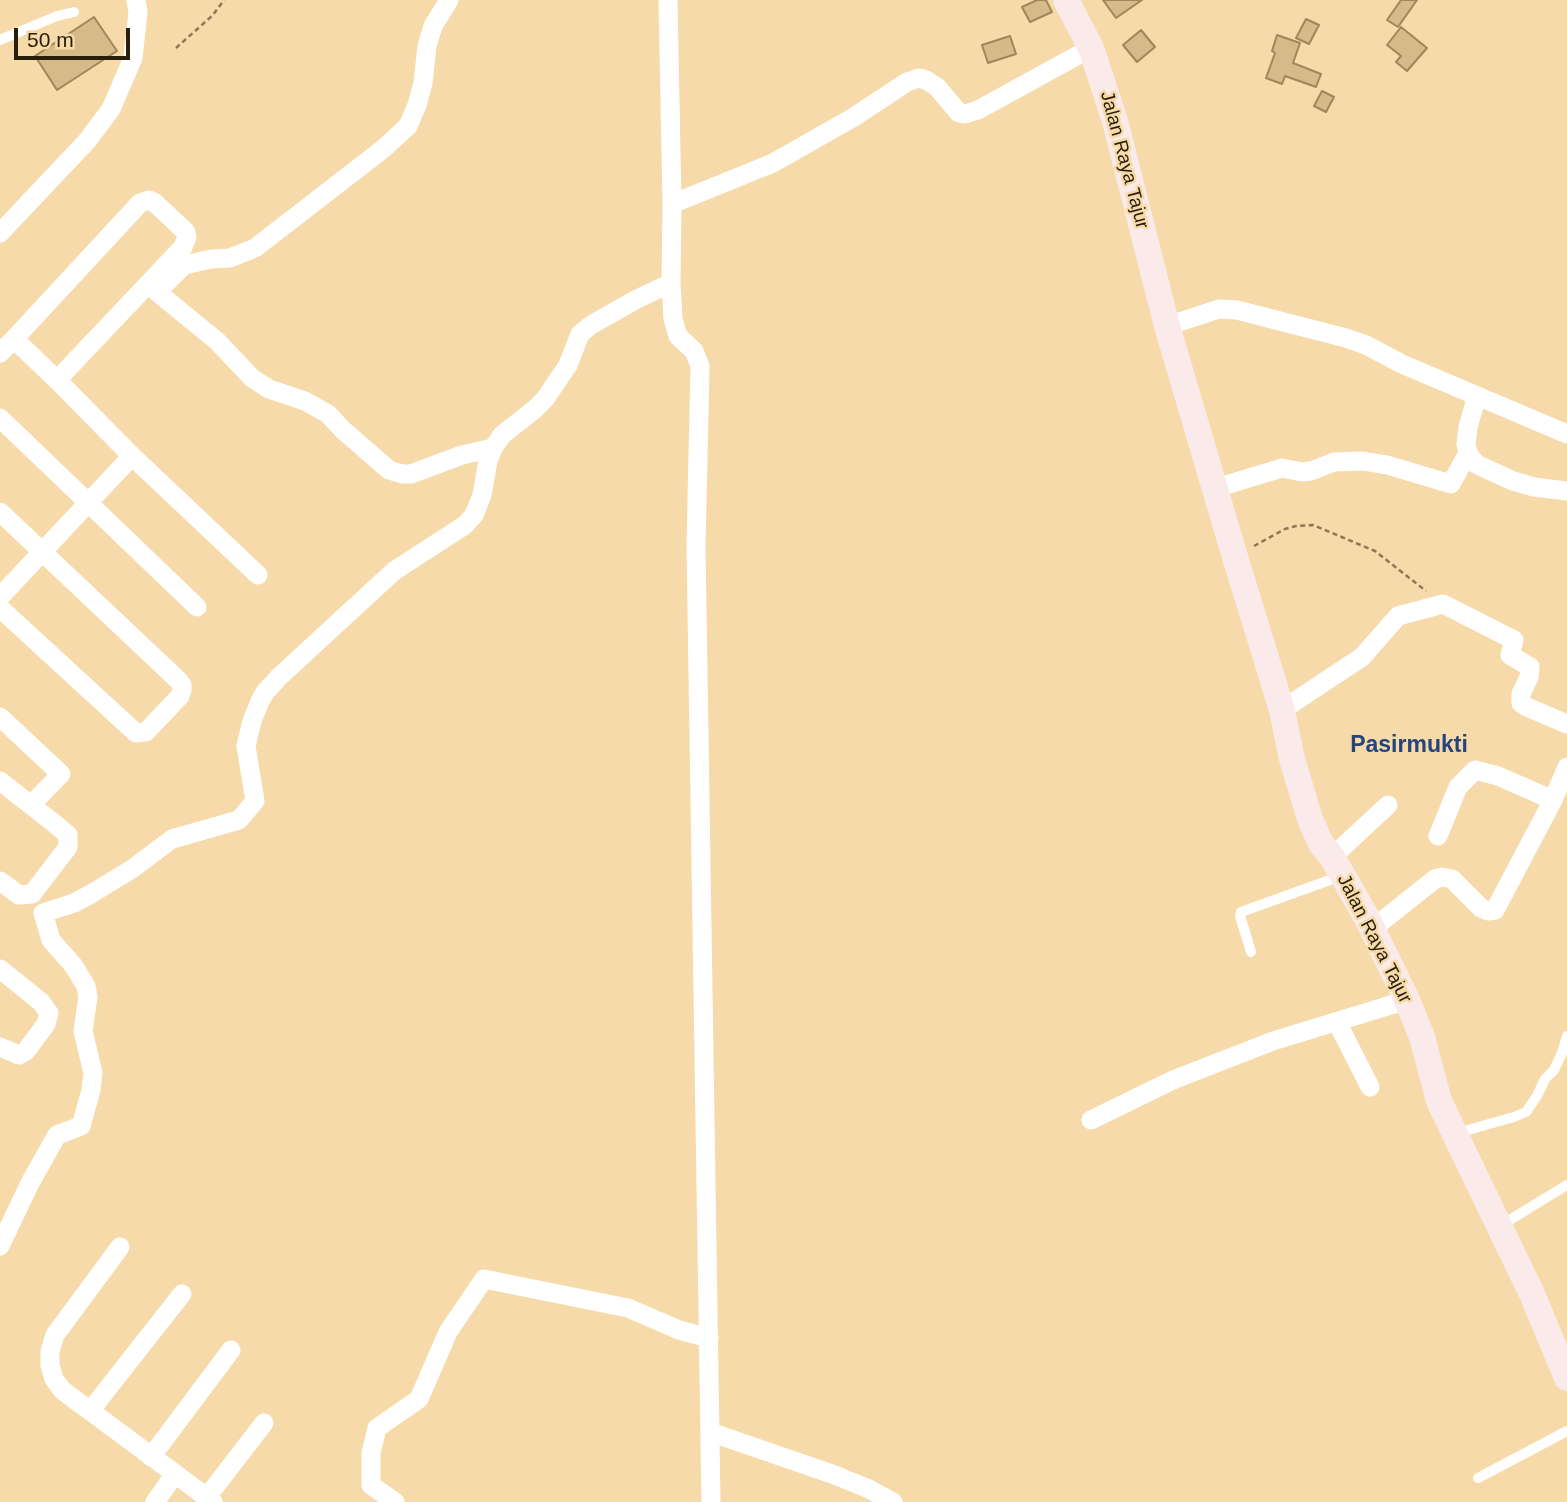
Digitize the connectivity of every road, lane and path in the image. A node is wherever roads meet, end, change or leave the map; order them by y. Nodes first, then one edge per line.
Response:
1 (136, 0) edge
2 (223, 0) edge
3 (449, 0) edge
4 (668, 0) edge
5 (1066, 0) edge
6 (74, 12) dead end
7 (0, 40) edge
8 (176, 48) dead end
9 (1091, 48) junction
10 (671, 204) junction
11 (0, 233) edge
12 (671, 283) junction
13 (1167, 326) junction
14 (14, 339) junction
15 (0, 353) edge
16 (57, 380) junction
17 (1477, 396) junction
18 (0, 418) edge
19 (1567, 434) edge
20 (493, 448) junction
21 (1468, 453) junction
22 (132, 456) junction
23 (1216, 488) junction
24 (1567, 491) edge
25 (89, 503) junction
26 (0, 512) edge
27 (42, 552) junction
28 (1235, 556) junction
29 (258, 575) dead end
30 (0, 597) edge
31 (1443, 604) junction
32 (197, 607) dead end
33 (0, 608) edge
34 (1282, 710) junction
35 (0, 717) edge
36 (1567, 724) edge
37 (1567, 767) edge
38 (0, 781) edge
39 (1553, 800) junction
40 (31, 805) junction
41 (1388, 805) dead end
42 (1438, 836) dead end
43 (1337, 867) junction
44 (0, 881) edge
45 (1373, 929) junction
46 (1251, 952) dead end
47 (0, 969) edge
48 (1406, 1000) junction
49 (1337, 1022) junction
50 (1567, 1036) edge
51 (0, 1047) edge
52 (1370, 1087) dead end
53 (1091, 1120) dead end
54 (1457, 1137) junction
55 (1567, 1185) edge
56 (1500, 1227) junction
57 (0, 1246) edge
58 (120, 1247) dead end
59 (182, 1294) dead end
60 (709, 1338) junction
61 (232, 1350) dead end
62 (1567, 1378) edge
63 (90, 1411) junction
64 (264, 1423) dead end
65 (1567, 1431) edge
66 (710, 1432) junction
67 (151, 1457) junction
68 (175, 1474) junction
69 (1478, 1478) dead end
70 (210, 1500) edge
71 (155, 1502) edge
72 (395, 1502) edge
73 (711, 1502) edge
74 (893, 1502) edge

1 - 11 street
2 - 8 path
3 - 20 street
4 - 10 street
5 - 9 main road, Jalan Raya Tajur
6 - 7 lane
9 - 10 street
9 - 13 main road, Jalan Raya Tajur
10 - 12 street
12 - 20 street
12 - 60 street
13 - 17 street
13 - 23 main road, Jalan Raya Tajur
14 - 15 street
14 - 16 street
14 - 16 street
16 - 22 street
17 - 19 street
17 - 21 street
18 - 25 street
20 - 57 street
21 - 23 street
21 - 24 street
22 - 25 street
22 - 29 street
23 - 28 main road, Jalan Raya Tajur
25 - 27 street
25 - 32 street
26 - 27 street
27 - 30 street
27 - 33 street
28 - 31 path
28 - 34 main road, Jalan Raya Tajur
31 - 34 street
31 - 36 street
34 - 43 main road, Jalan Raya Tajur
35 - 40 street
37 - 39 street
38 - 40 street
39 - 42 street
39 - 45 street
40 - 44 street
41 - 43 street
43 - 45 main road, Jalan Raya Tajur
43 - 46 lane
45 - 48 main road, Jalan Raya Tajur
47 - 51 street
48 - 49 street
48 - 54 main road, Jalan Raya Tajur
49 - 52 street
49 - 53 street
50 - 54 lane
54 - 56 main road, Jalan Raya Tajur
55 - 56 lane
56 - 62 main road, Jalan Raya Tajur
58 - 63 street
59 - 63 street
60 - 66 street
60 - 72 street
61 - 67 street
63 - 67 street
64 - 70 street
65 - 69 lane
66 - 73 street
66 - 74 street
67 - 68 street
68 - 70 street
68 - 71 street

